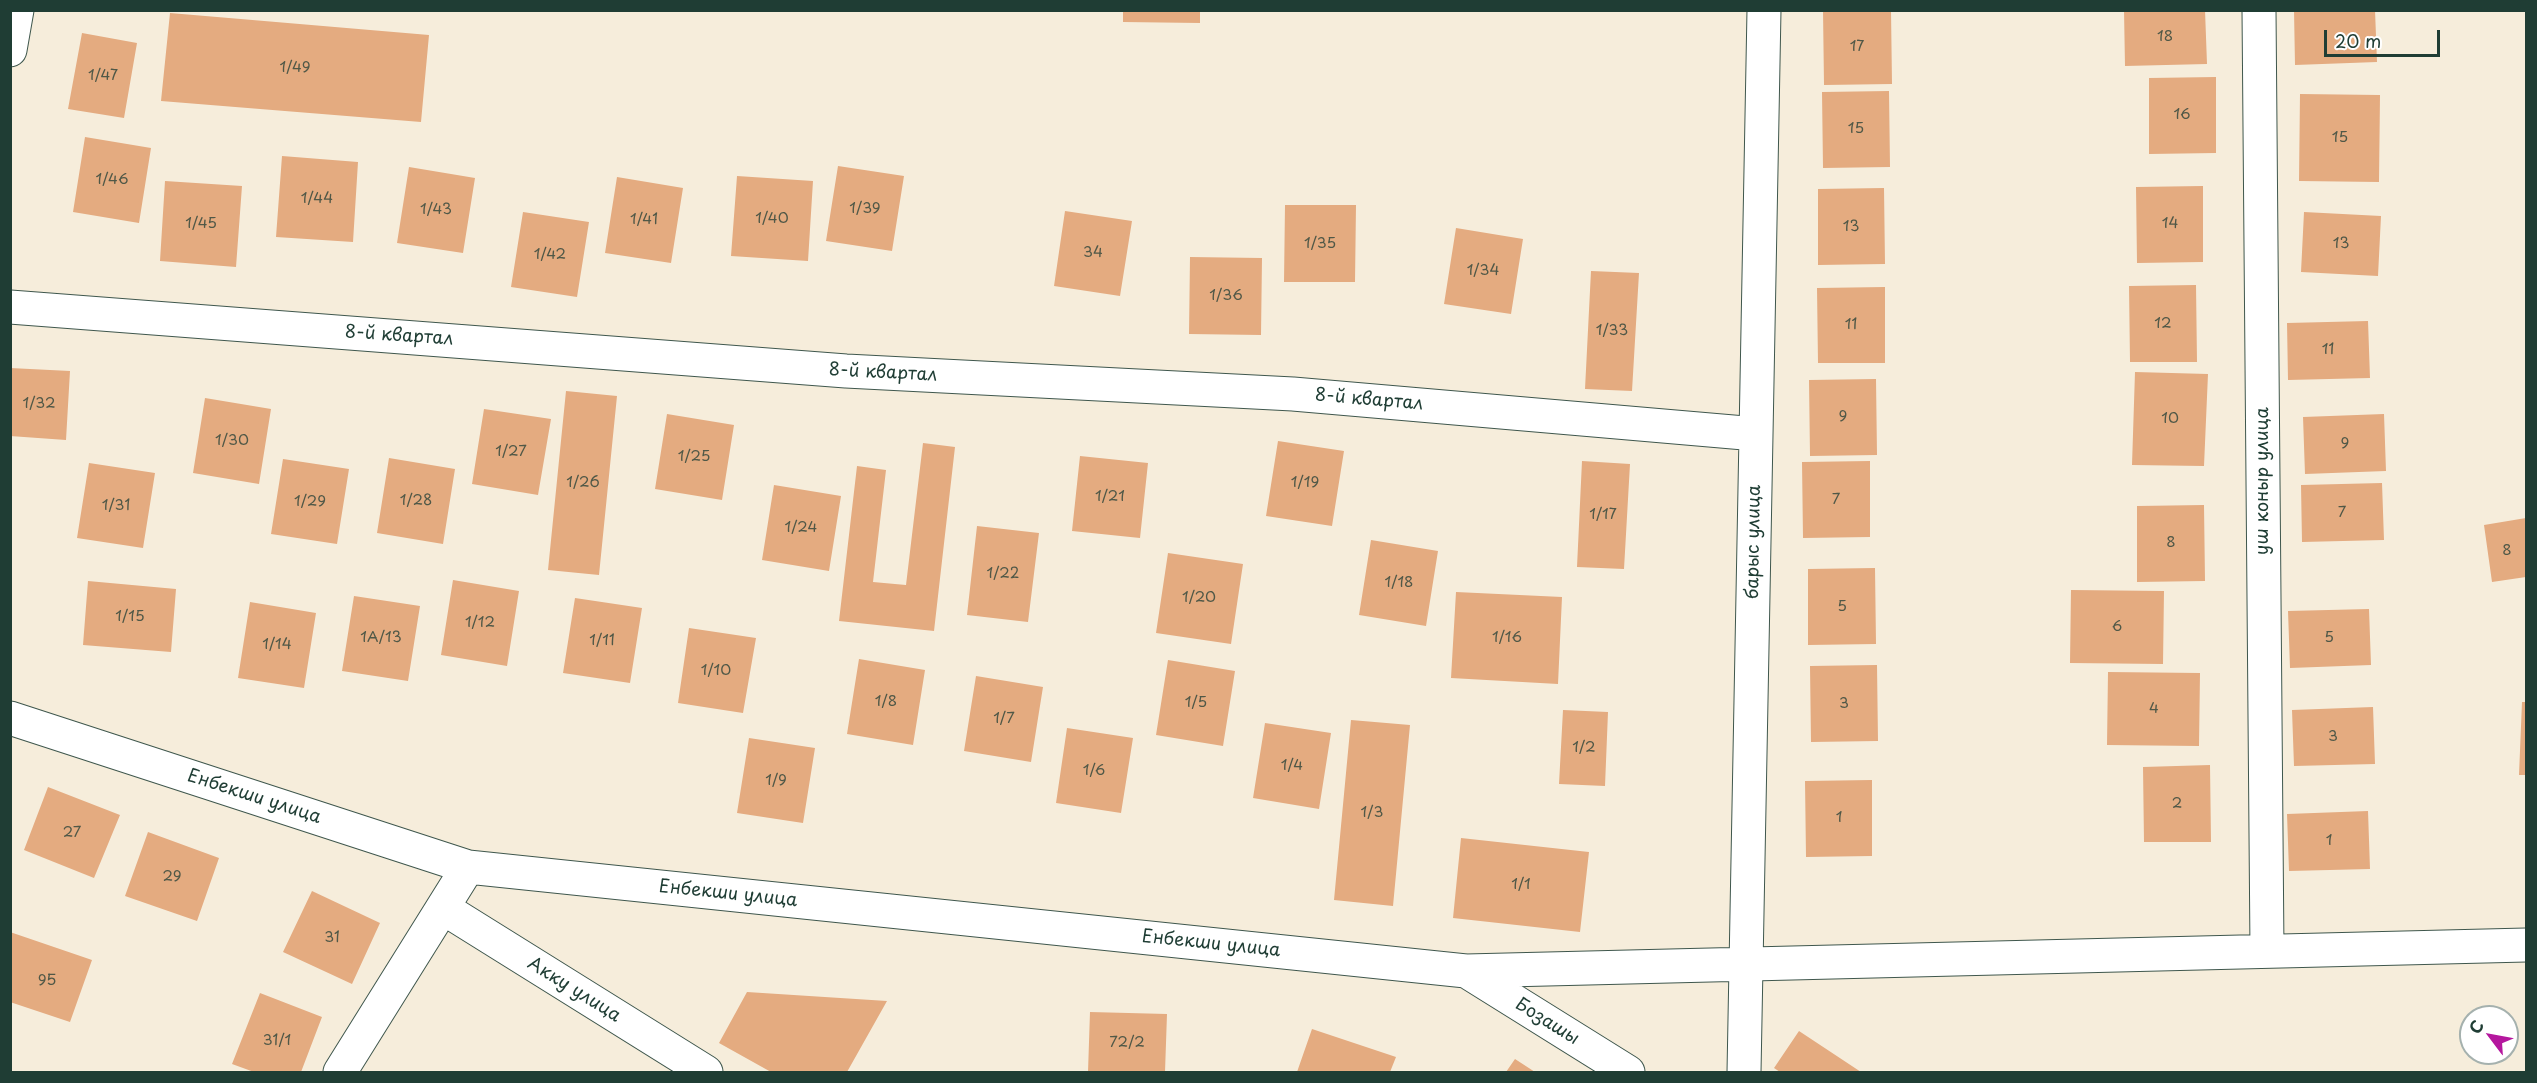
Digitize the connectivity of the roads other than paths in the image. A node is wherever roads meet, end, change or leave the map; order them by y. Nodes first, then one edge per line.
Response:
1 (17, 10) edge
2 (1764, 10) edge
3 (2259, 10) edge
4 (10, 50) edge
5 (10, 307) edge
6 (1756, 434) junction
7 (10, 718) edge
8 (468, 867) junction
9 (443, 908) junction
10 (2526, 945) edge
11 (2267, 951) junction
12 (1746, 964) junction
13 (1466, 970) junction
14 (340, 1072) edge
15 (706, 1072) edge
16 (1628, 1072) edge
17 (1744, 1072) edge

1 - 4 street
2 - 6 street, барыс улица
3 - 11 street, уш коныр улица
5 - 6 street, 8-й квартал
6 - 12 street, барыс улица
7 - 8 street, Енбекши улица
8 - 9 street
8 - 13 street, Енбекши улица
9 - 14 street
9 - 15 street, Акку улица
10 - 11 street, Енбекши улица
11 - 12 street, Енбекши улица
12 - 13 street, Енбекши улица
12 - 17 street, барыс улица
13 - 16 street, Бозашы

